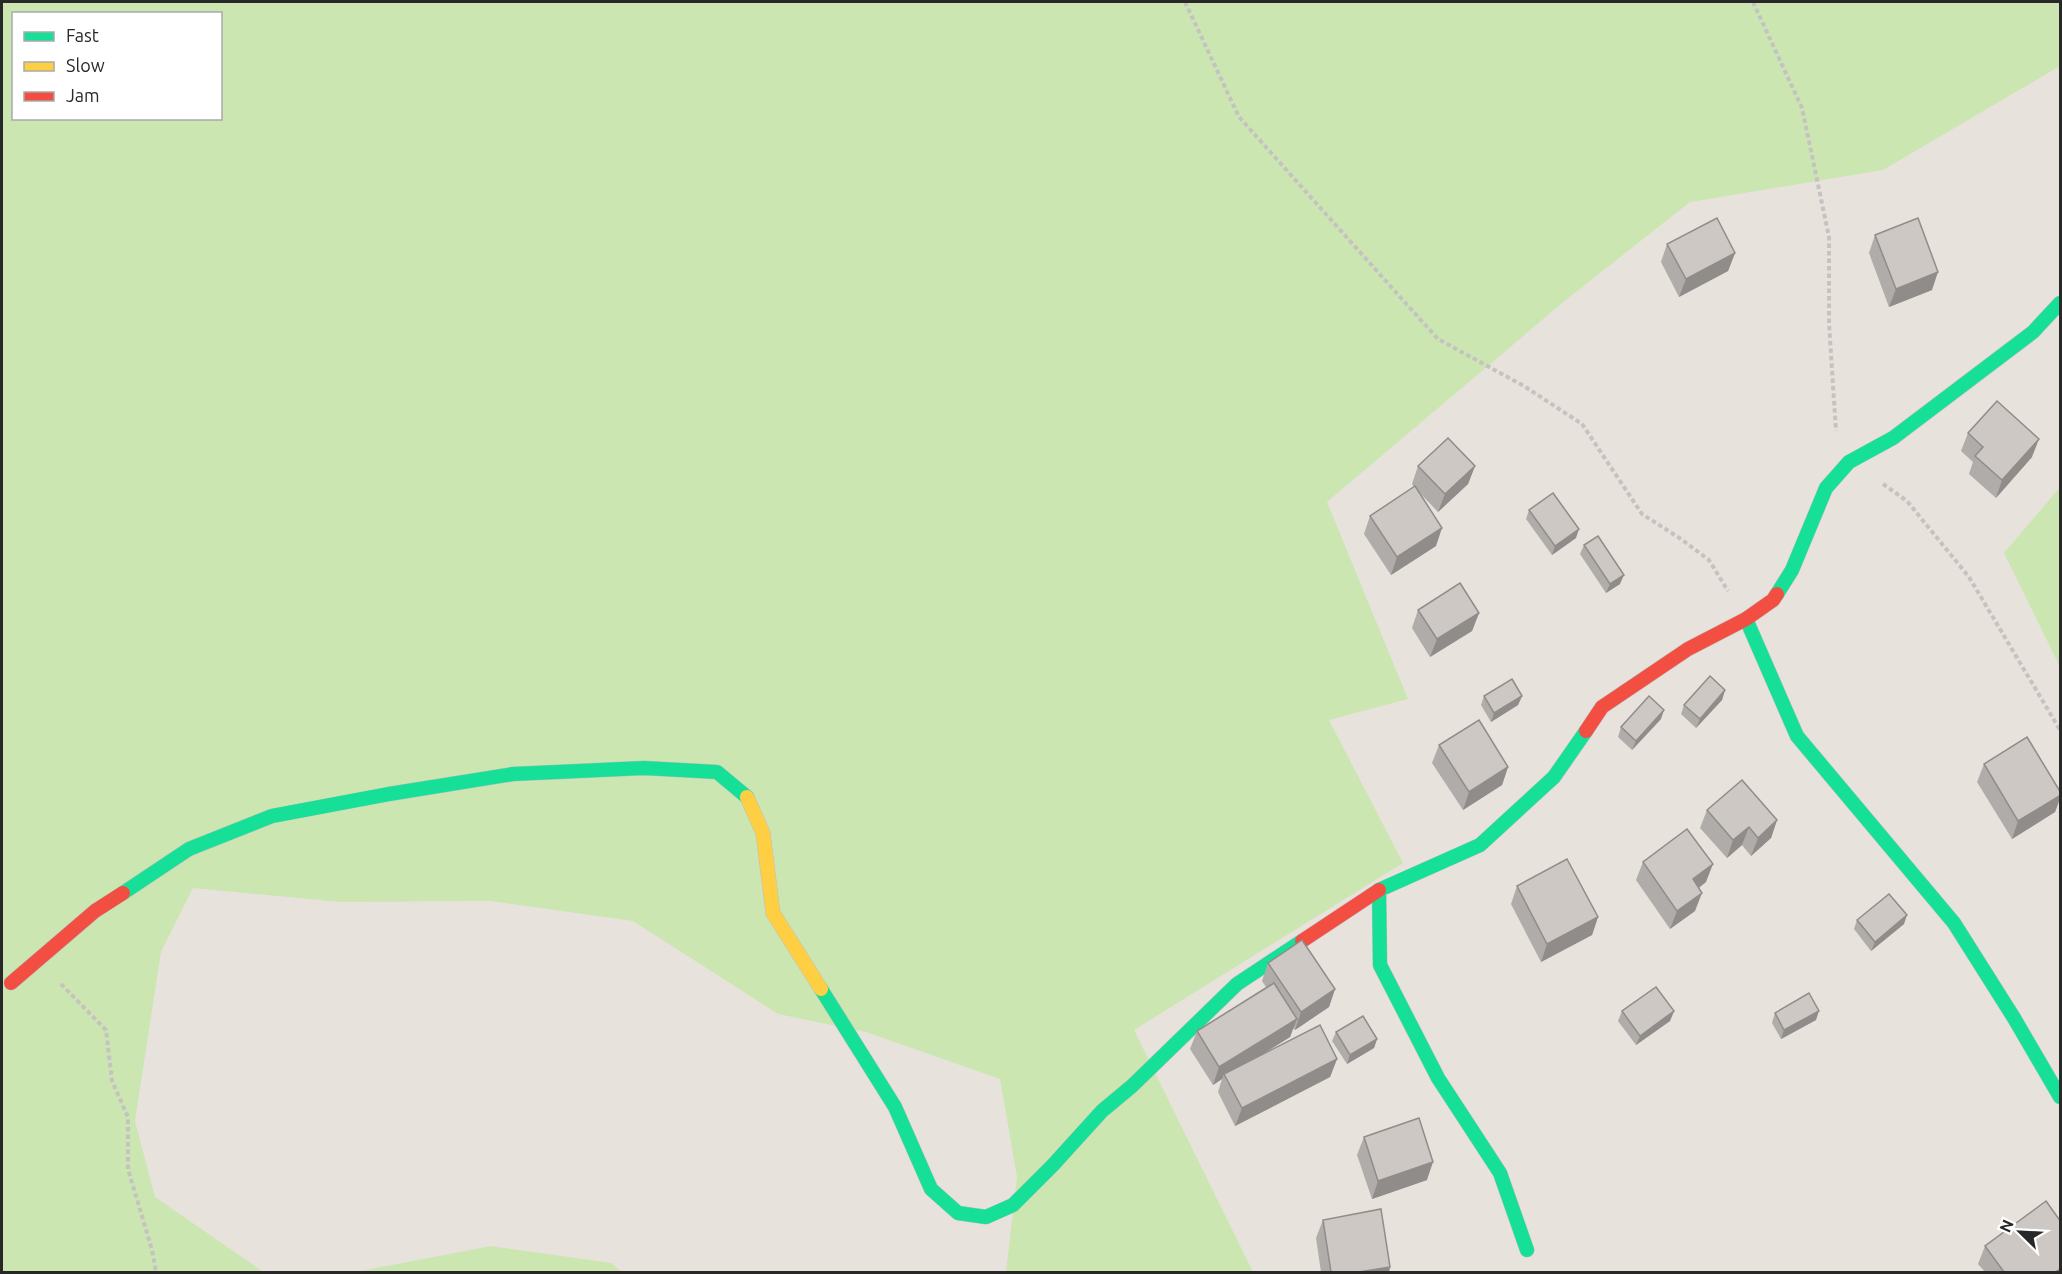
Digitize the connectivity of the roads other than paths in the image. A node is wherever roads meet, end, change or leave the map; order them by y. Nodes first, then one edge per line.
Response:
1 (2061, 303) edge
2 (1746, 619) junction
3 (1380, 890) junction
4 (11, 983) dead end
5 (2061, 1097) edge
6 (1527, 1250) dead end

1 - 2 street
2 - 3 street
2 - 5 street
3 - 4 street
3 - 6 street

